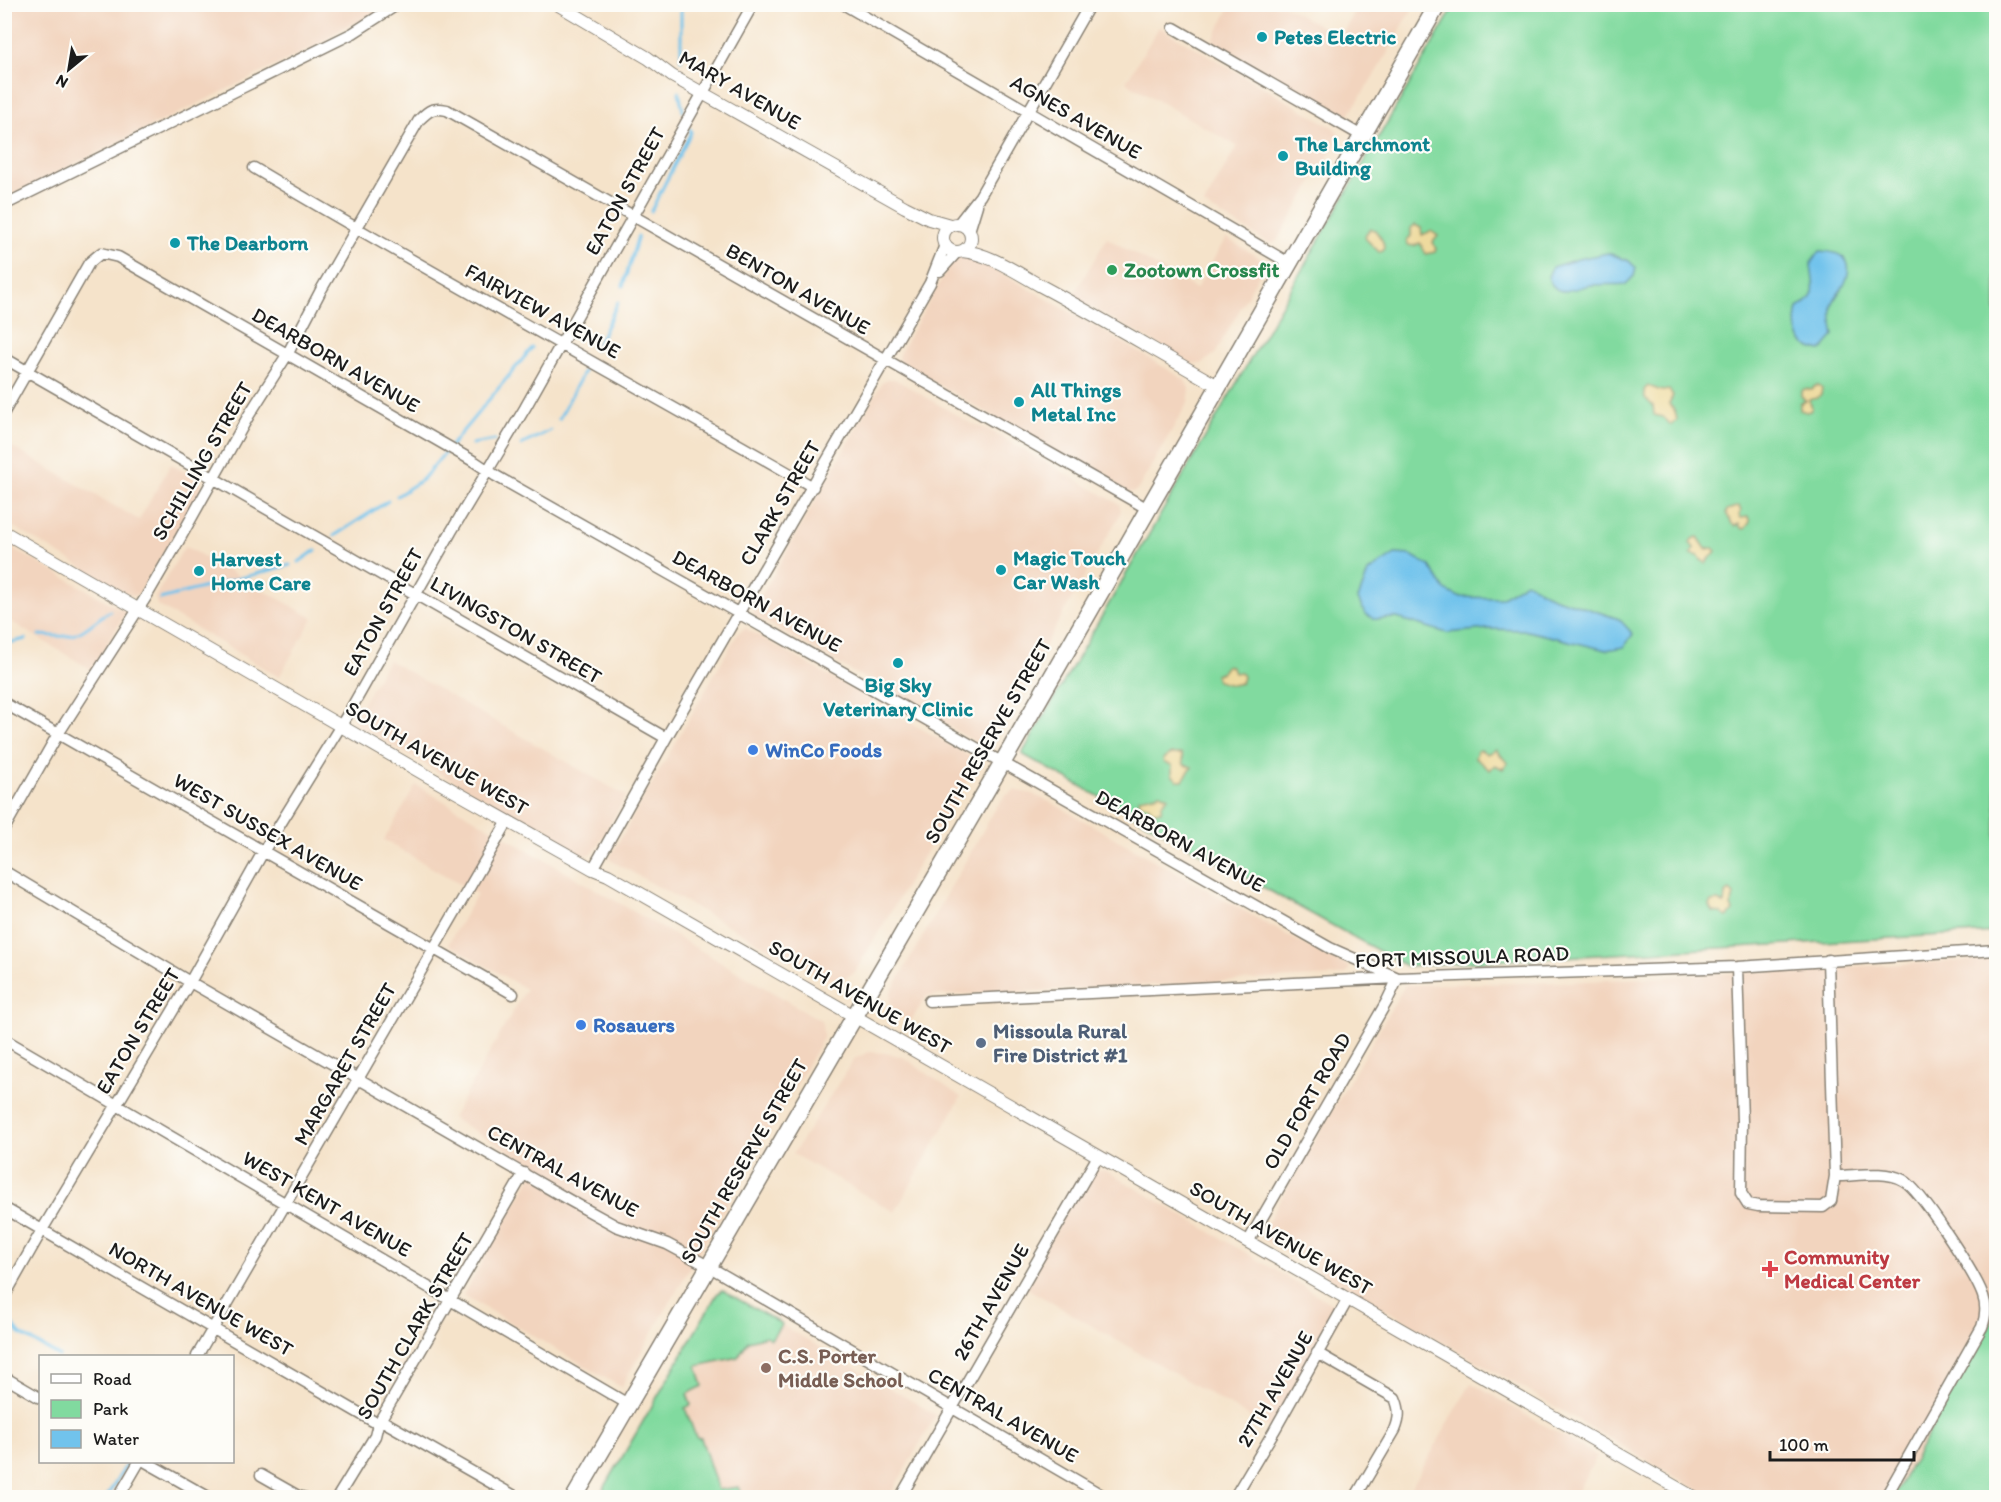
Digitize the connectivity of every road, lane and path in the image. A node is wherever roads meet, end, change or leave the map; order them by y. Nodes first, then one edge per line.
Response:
1 (557, 4) edge
2 (753, 4) edge
3 (843, 4) edge
4 (1090, 4) edge
5 (398, 5) edge
6 (1435, 6) edge
7 (1174, 28) dead end
8 (703, 92) junction
9 (428, 111) joint
10 (1027, 111) junction
11 (1362, 136) junction
12 (254, 168) dead end
13 (4, 205) edge
14 (633, 218) junction
15 (356, 229) junction
16 (956, 233) junction
17 (959, 251) junction
18 (999, 263) junction
19 (1289, 263) junction
20 (930, 283) junction
21 (562, 344) junction
22 (287, 355) junction
23 (4, 358) edge
24 (884, 360) junction
25 (28, 372) junction
26 (1218, 386) junction
27 (4, 412) edge
28 (488, 472) junction
29 (214, 480) junction
30 (813, 487) junction
31 (1148, 510) junction
32 (4, 532) edge
33 (415, 595) junction
34 (138, 609) junction
35 (738, 613) junction
36 (4, 703) edge
37 (341, 726) junction
38 (58, 734) junction
39 (666, 738) junction
40 (1002, 763) junction
41 (508, 821) junction
42 (4, 829) edge
43 (263, 852) junction
44 (593, 869) junction
45 (4, 871) edge
46 (434, 951) junction
47 (1996, 951) edge
48 (1828, 960) junction
49 (1737, 967) junction
50 (1398, 978) junction
51 (190, 982) junction
52 (513, 994) dead end
53 (929, 1001) dead end
54 (855, 1016) junction
55 (4, 1039) edge
56 (359, 1078) junction
57 (118, 1104) junction
58 (1098, 1156) junction
59 (524, 1173) junction
60 (1835, 1176) junction
61 (286, 1204) junction
62 (4, 1208) edge
63 (42, 1230) junction
64 (1248, 1242) junction
65 (708, 1266) junction
66 (4, 1297) edge
67 (1348, 1299) junction
68 (452, 1300) junction
69 (214, 1328) junction
70 (1317, 1353) junction
71 (198, 1355) edge
72 (4, 1377) edge
73 (39, 1397) edge
74 (628, 1404) junction
75 (952, 1408) junction
76 (379, 1422) junction
77 (138, 1463) edge
78 (150, 1463) edge
79 (261, 1475) dead end
80 (118, 1497) edge
81 (210, 1497) edge
82 (306, 1497) edge
83 (338, 1497) edge
84 (518, 1497) edge
85 (574, 1497) edge
86 (900, 1497) edge
87 (1107, 1497) edge
88 (1234, 1497) edge
89 (1355, 1497) edge
90 (1695, 1497) edge
91 (1885, 1497) edge

1 - 8 street, MARY AVENUE
2 - 8 street, EATON STREET
3 - 10 street, AGNES AVENUE
4 - 10 street
5 - 13 street
6 - 11 highway, SOUTH RESERVE STREET
7 - 11 street
8 - 14 street, EATON STREET
8 - 16 street, MARY AVENUE
9 - 14 street, BENTON AVENUE
9 - 15 street, SCHILLING STREET
10 - 16 street
10 - 19 street, AGNES AVENUE
11 - 19 highway, SOUTH RESERVE STREET
12 - 15 street, FAIRVIEW AVENUE
14 - 21 street, EATON STREET
14 - 24 street, BENTON AVENUE
15 - 21 street, FAIRVIEW AVENUE
15 - 22 street, SCHILLING STREET
16 - 17 street
16 - 17 street
16 - 18 street
16 - 20 street
17 - 18 street
17 - 20 street
18 - 26 street
19 - 26 highway, SOUTH RESERVE STREET
20 - 24 street, CLARK STREET
21 - 28 street, EATON STREET
21 - 30 street, FAIRVIEW AVENUE
22 - 25 street, DEARBORN AVENUE
22 - 28 street, DEARBORN AVENUE
22 - 29 street, SCHILLING STREET
23 - 25 street, LIVINGSTON STREET
24 - 30 street, CLARK STREET
24 - 31 street, BENTON AVENUE
25 - 27 street
25 - 29 street, LIVINGSTON STREET
26 - 31 highway, SOUTH RESERVE STREET
28 - 33 street, EATON STREET
28 - 35 street, DEARBORN AVENUE
29 - 33 street, LIVINGSTON STREET
29 - 34 street, SCHILLING STREET
30 - 35 street, CLARK STREET
31 - 40 highway, SOUTH RESERVE STREET
32 - 34 street, SOUTH AVENUE WEST
33 - 37 street, EATON STREET
33 - 39 street, LIVINGSTON STREET
34 - 37 street, SOUTH AVENUE WEST
34 - 38 street, SCHILLING STREET
35 - 39 street, CLARK STREET
35 - 40 street, DEARBORN AVENUE
36 - 38 street, WEST SUSSEX AVENUE
37 - 41 street, SOUTH AVENUE WEST
37 - 43 street, EATON STREET
38 - 42 street, SCHILLING STREET
38 - 43 street, WEST SUSSEX AVENUE
39 - 44 street, CLARK STREET
40 - 50 street, DEARBORN AVENUE
40 - 54 highway, SOUTH RESERVE STREET
41 - 44 street, SOUTH AVENUE WEST
41 - 46 street, MARGARET STREET
43 - 46 street, WEST SUSSEX AVENUE
43 - 51 street, EATON STREET
44 - 54 street, SOUTH AVENUE WEST
45 - 51 street, CENTRAL AVENUE
46 - 52 street, WEST SUSSEX AVENUE
46 - 56 street, MARGARET STREET
47 - 48 street, FORT MISSOULA ROAD
48 - 49 street, FORT MISSOULA ROAD
48 - 60 street
49 - 50 street, FORT MISSOULA ROAD
49 - 60 street
50 - 53 street, FORT MISSOULA ROAD
50 - 64 street, OLD FORT ROAD
51 - 56 street, CENTRAL AVENUE
51 - 57 street, EATON STREET
54 - 58 street, SOUTH AVENUE WEST
54 - 65 highway, SOUTH RESERVE STREET
55 - 57 street, WEST KENT AVENUE
56 - 59 street, CENTRAL AVENUE
56 - 61 street, MARGARET STREET
57 - 61 street, WEST KENT AVENUE
57 - 63 street, EATON STREET
58 - 64 street, SOUTH AVENUE WEST
58 - 75 street, 26TH AVENUE
59 - 65 street, CENTRAL AVENUE
59 - 68 street, SOUTH CLARK STREET
60 - 91 street
61 - 68 street, WEST KENT AVENUE
61 - 69 street, MARGARET STREET
62 - 63 street, NORTH AVENUE WEST
63 - 66 street, EATON STREET
63 - 69 street, NORTH AVENUE WEST
64 - 67 street, SOUTH AVENUE WEST
65 - 74 highway, SOUTH RESERVE STREET
65 - 75 street, CENTRAL AVENUE
67 - 70 street, 27TH AVENUE
67 - 90 street, SOUTH AVENUE WEST
68 - 74 street, WEST KENT AVENUE
68 - 76 street, SOUTH CLARK STREET
69 - 71 street, MARGARET STREET
69 - 76 street, NORTH AVENUE WEST
70 - 88 street, 27TH AVENUE
70 - 89 street
72 - 73 street
74 - 85 highway, SOUTH RESERVE STREET
75 - 86 street, 26TH AVENUE
75 - 87 street, CENTRAL AVENUE
76 - 83 street, SOUTH CLARK STREET
76 - 84 street, NORTH AVENUE WEST
77 - 80 street
78 - 81 street
79 - 82 street

